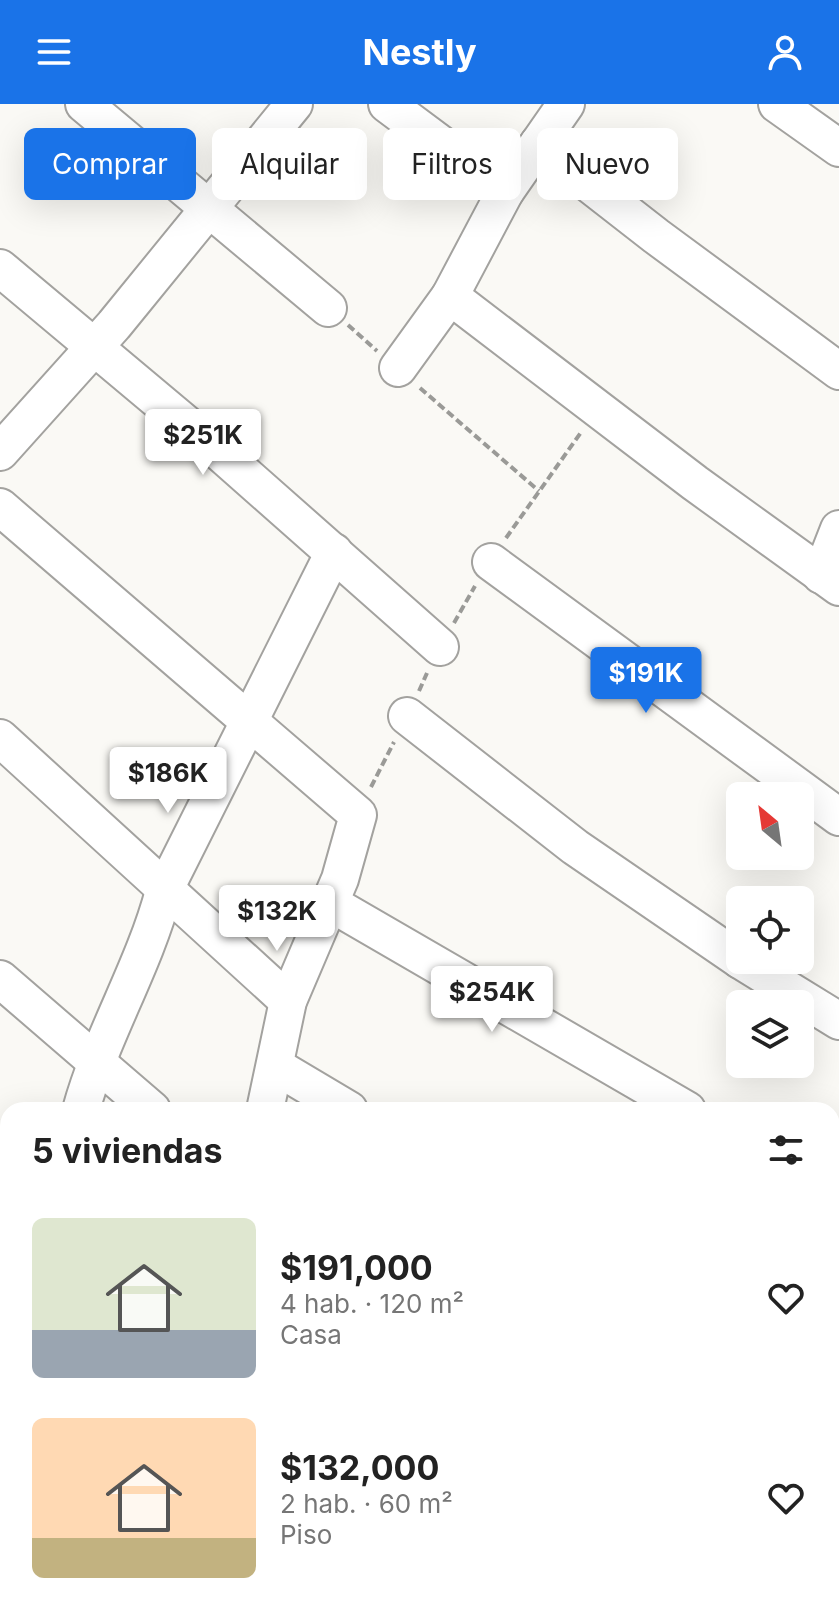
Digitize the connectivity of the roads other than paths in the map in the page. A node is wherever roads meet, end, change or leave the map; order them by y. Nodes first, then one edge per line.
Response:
1 (84, 104) edge
2 (294, 104) edge
3 (387, 104) edge
4 (566, 104) edge
5 (782, 105) edge
6 (419, 128) edge
7 (549, 128) edge
8 (537, 145) edge
9 (839, 148) edge
10 (521, 169) edge
11 (501, 200) edge
12 (609, 200) edge
13 (208, 210) junction
14 (0, 268) edge
15 (450, 296) junction
16 (328, 308) road end
17 (94, 347) junction
18 (398, 368) road end
19 (839, 371) edge
20 (0, 452) edge
21 (0, 507) edge
22 (839, 529) edge
23 (334, 552) junction
24 (491, 562) road end
25 (830, 581) edge
26 (440, 647) road end
27 (407, 716) road end
28 (248, 721) junction
29 (0, 738) edge
30 (839, 817) edge
31 (164, 891) junction
32 (330, 903) junction
33 (726, 950) edge
34 (763, 974) edge
35 (0, 979) edge
36 (288, 1001) junction
37 (839, 1021) edge
38 (97, 1061) junction
39 (275, 1066) junction
40 (84, 1102) edge
41 (143, 1102) edge
42 (267, 1102) edge
43 (336, 1102) edge
44 (673, 1102) edge

1 - 13 street
2 - 13 street
3 - 6 street
4 - 7 street
5 - 9 street
8 - 10 street
11 - 15 street
12 - 19 street
13 - 16 street
13 - 17 street
14 - 17 street
15 - 18 street
15 - 25 street
17 - 20 street
17 - 23 street
21 - 28 street
22 - 25 street
23 - 26 street
23 - 28 street
24 - 30 street
27 - 33 street
28 - 31 street
28 - 32 street
29 - 31 street
31 - 36 street
31 - 38 street
32 - 36 street
32 - 44 street
34 - 37 street
35 - 38 street
36 - 39 street
38 - 40 street
38 - 41 street
39 - 42 street
39 - 43 street

